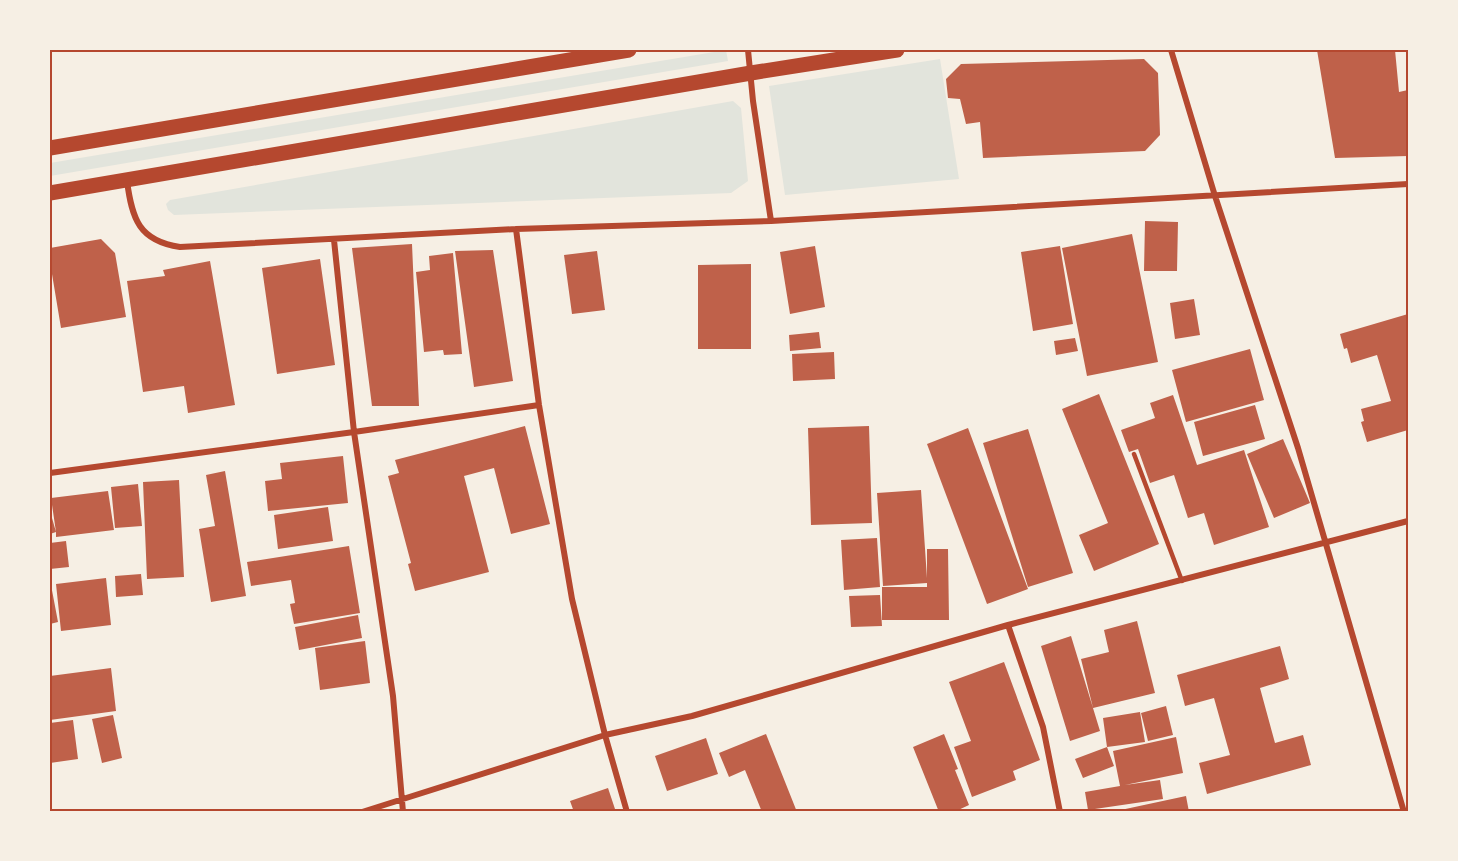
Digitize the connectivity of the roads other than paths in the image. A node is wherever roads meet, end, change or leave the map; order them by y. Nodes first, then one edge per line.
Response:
1 (629, 50) edge
2 (748, 50) edge
3 (897, 50) edge
4 (1171, 50) edge
5 (751, 73) junction
6 (50, 148) edge
7 (127, 180) junction
8 (1408, 184) edge
9 (50, 193) edge
10 (1215, 196) junction
11 (771, 221) junction
12 (516, 229) junction
13 (334, 240) junction
14 (539, 405) junction
15 (354, 432) junction
16 (1134, 454) dead end
17 (50, 473) edge
18 (1408, 521) edge
19 (1327, 543) junction
20 (1182, 580) junction
21 (1008, 625) junction
22 (605, 735) junction
23 (401, 800) junction
24 (362, 812) edge
25 (403, 812) edge
26 (627, 812) edge
27 (1060, 812) edge
28 (1404, 812) edge

1 - 6 main road
2 - 5 street
3 - 5 main road
4 - 10 street
5 - 7 main road
5 - 11 street
7 - 9 main road
7 - 13 street
8 - 10 street
10 - 11 street
10 - 19 street
11 - 12 street
12 - 13 street
12 - 14 street
13 - 15 street
14 - 15 street
14 - 22 street
15 - 17 street
15 - 23 street
16 - 20 lane
18 - 19 street
19 - 20 street
19 - 28 street
20 - 21 street
21 - 22 street
21 - 27 street
22 - 23 street
22 - 26 street
23 - 24 street
23 - 25 street

